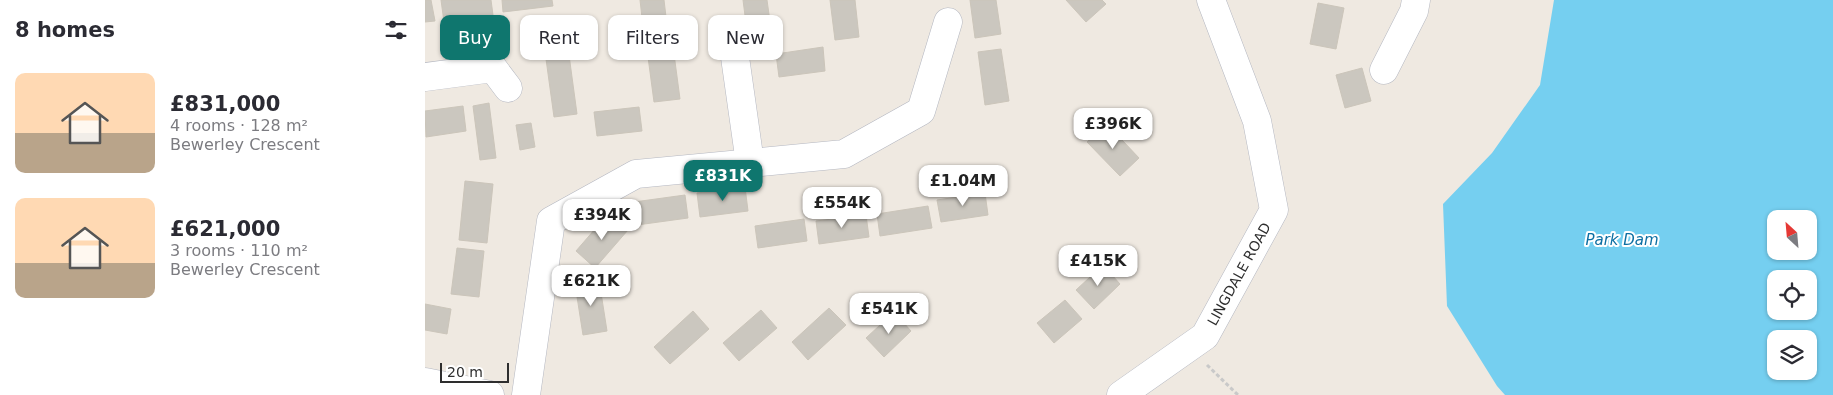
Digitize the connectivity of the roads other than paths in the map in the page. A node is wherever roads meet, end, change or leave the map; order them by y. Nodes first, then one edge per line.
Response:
1 (1211, 0) edge
2 (1416, 0) edge
3 (948, 22) dead end
4 (735, 60) edge
5 (1384, 70) dead end
6 (425, 77) edge
7 (508, 88) dead end
8 (750, 163) junction
9 (425, 382) edge
10 (490, 395) edge
11 (526, 395) edge
12 (1121, 395) edge

1 - 12 street, LINGDALE ROAD
2 - 5 street
3 - 8 street
4 - 8 street
6 - 7 street
8 - 11 street
9 - 10 street

